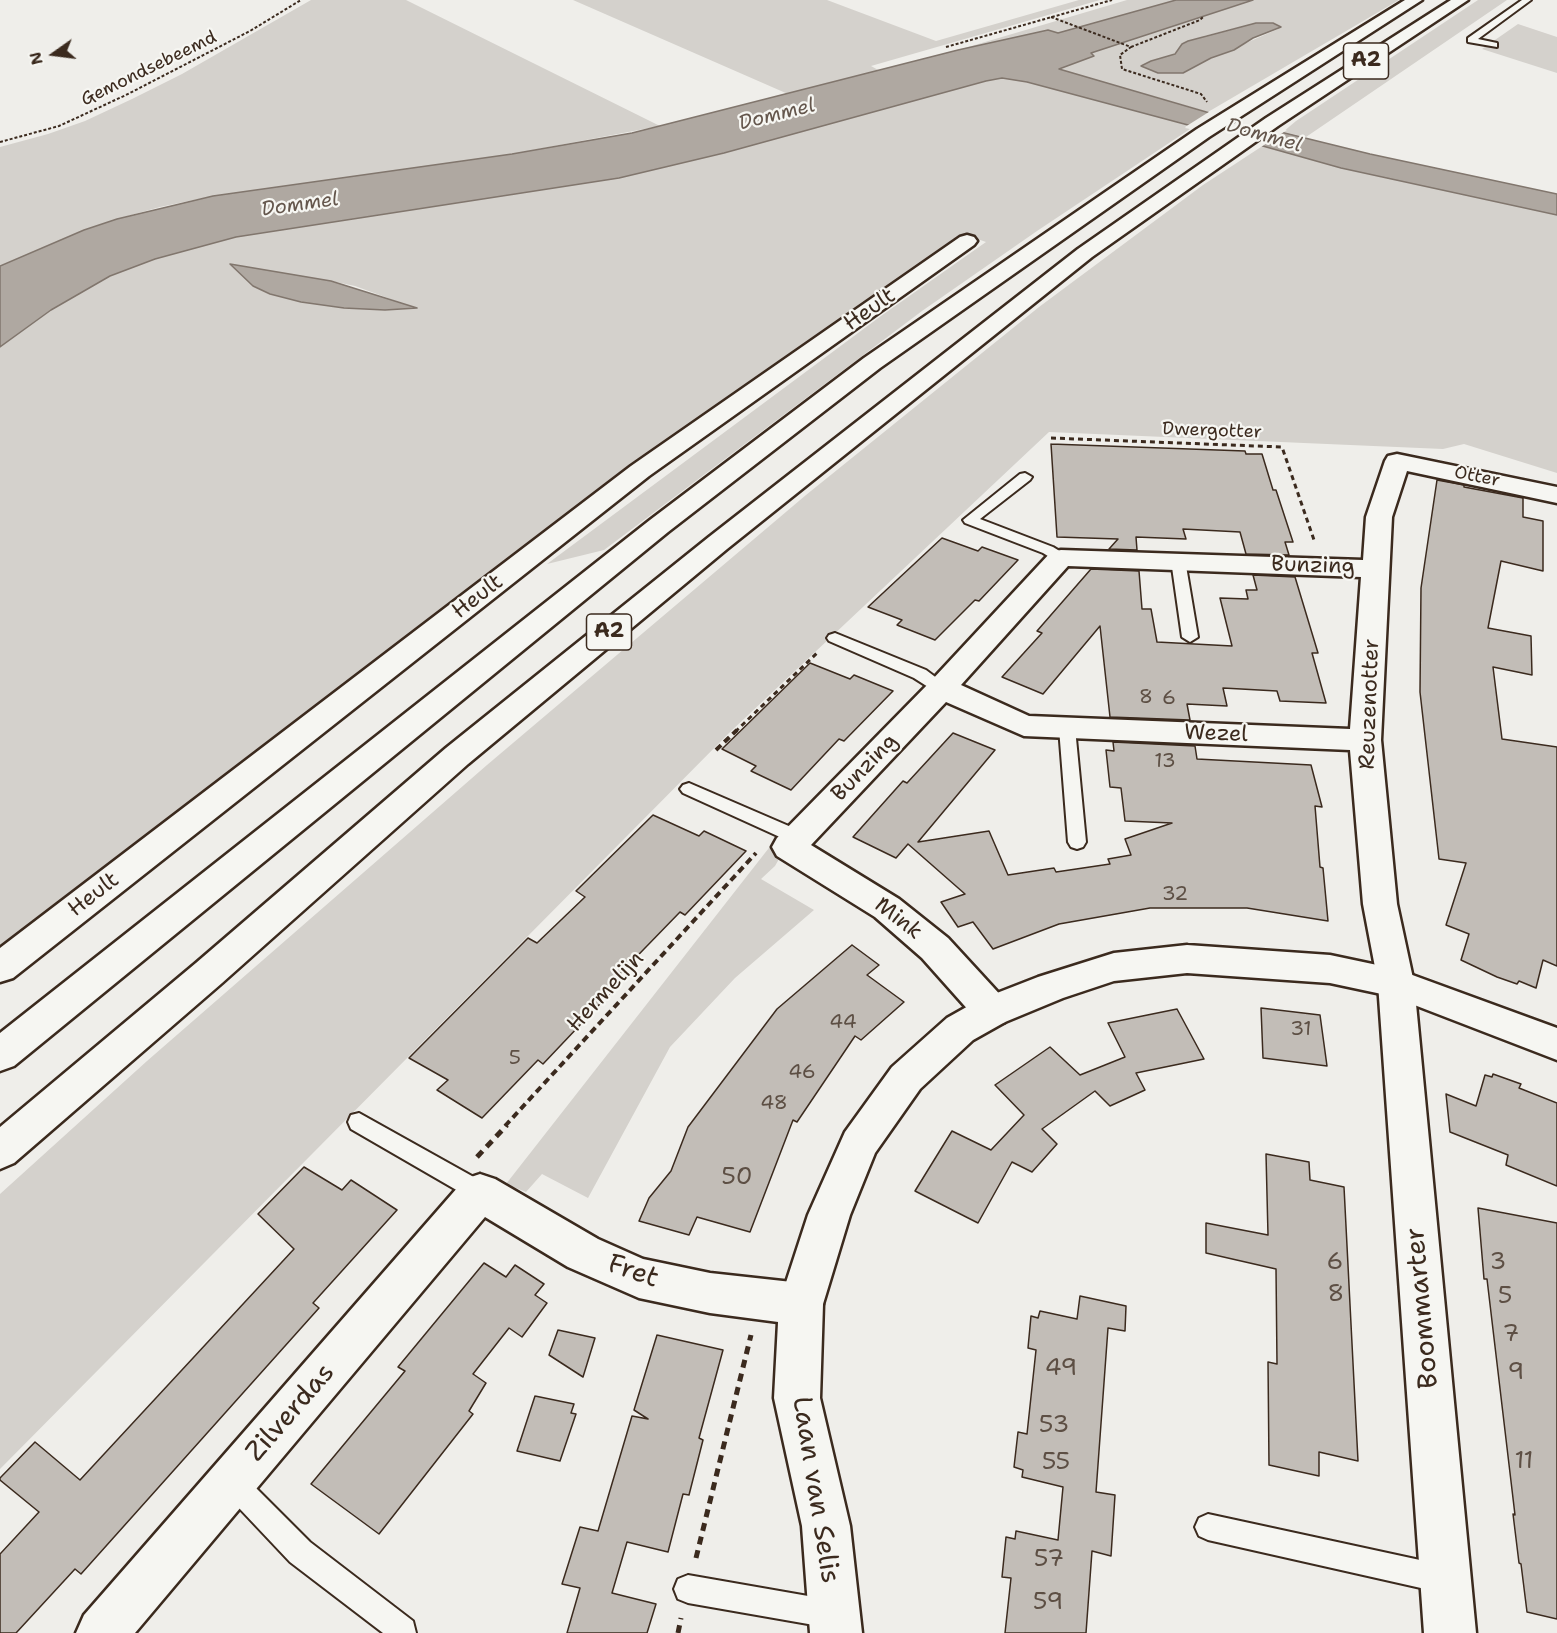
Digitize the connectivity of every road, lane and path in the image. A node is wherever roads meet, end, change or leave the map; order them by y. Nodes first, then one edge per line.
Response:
1 (301, 0) edge
2 (1112, 0) edge
3 (1415, 0) edge
4 (1461, 0) edge
5 (1527, 0) edge
6 (1203, 16) dead end
7 (1051, 17) junction
8 (1076, 27) joint
9 (1125, 44) joint
10 (1494, 45) dead end
11 (1131, 46) junction
12 (946, 47) dead end
13 (1201, 106) dead end
14 (0, 142) edge
15 (968, 241) dead end
16 (1051, 438) dead end
17 (1397, 461) joint
18 (1025, 477) dead end
19 (1557, 495) edge
20 (1061, 558) junction
21 (1178, 560) junction
22 (1323, 567) junction
23 (1376, 569) junction
24 (1190, 637) dead end
25 (835, 638) joint
26 (942, 688) junction
27 (1067, 728) junction
28 (1365, 740) junction
29 (716, 750) dead end
30 (689, 789) dead end
31 (789, 838) junction
32 (1077, 842) dead end
33 (0, 968) edge
34 (1396, 983) junction
35 (992, 1011) junction
36 (1557, 1044) edge
37 (0, 1055) edge
38 (359, 1122) dead end
39 (0, 1150) edge
40 (468, 1186) junction
41 (760, 1299) junction
42 (801, 1304) junction
43 (232, 1482) junction
44 (1208, 1527) dead end
45 (1445, 1580) junction
46 (688, 1589) junction
47 (835, 1624) edge
48 (403, 1631) dead end
49 (102, 1633) edge
50 (678, 1633) edge
51 (1450, 1633) edge

1 - 14 path, Gemondsebeemd
2 - 7 path
3 - 37 main road, A2
4 - 39 main road, A2
5 - 10 lane
6 - 11 path
7 - 8 path
7 - 12 path
8 - 9 path
9 - 11 path
11 - 13 path
15 - 33 main road, Heult
16 - 22 path, Dwergotter
17 - 19 main road, Otter
17 - 23 main road, Reuzenotter
18 - 20 lane, Bunzing
20 - 21 main road, Bunzing
20 - 26 main road, Bunzing
21 - 22 main road, Bunzing
21 - 24 lane
22 - 23 main road, Bunzing
23 - 28 main road, Reuzenotter
25 - 26 lane
25 - 29 path
26 - 27 main road, Wezel
26 - 31 main road, Bunzing
27 - 28 main road, Wezel
27 - 32 lane
28 - 34 main road, Reuzenotter
30 - 31 lane
31 - 35 main road, Mink
31 - 40 path, Hermelijn
34 - 35 main road, Laan van Selis
34 - 36 main road, Laan van Selis
34 - 45 main road, Boommarter
35 - 42 main road, Laan van Selis
38 - 40 lane
40 - 41 main road, Fret
40 - 43 main road, Zilverdas
41 - 42 main road, Fret
41 - 46 path
42 - 47 main road, Laan van Selis
43 - 48 lane
43 - 49 main road, Zilverdas
44 - 45 lane
45 - 51 main road, Boommarter
46 - 47 lane, Laan van Selis
46 - 50 path

